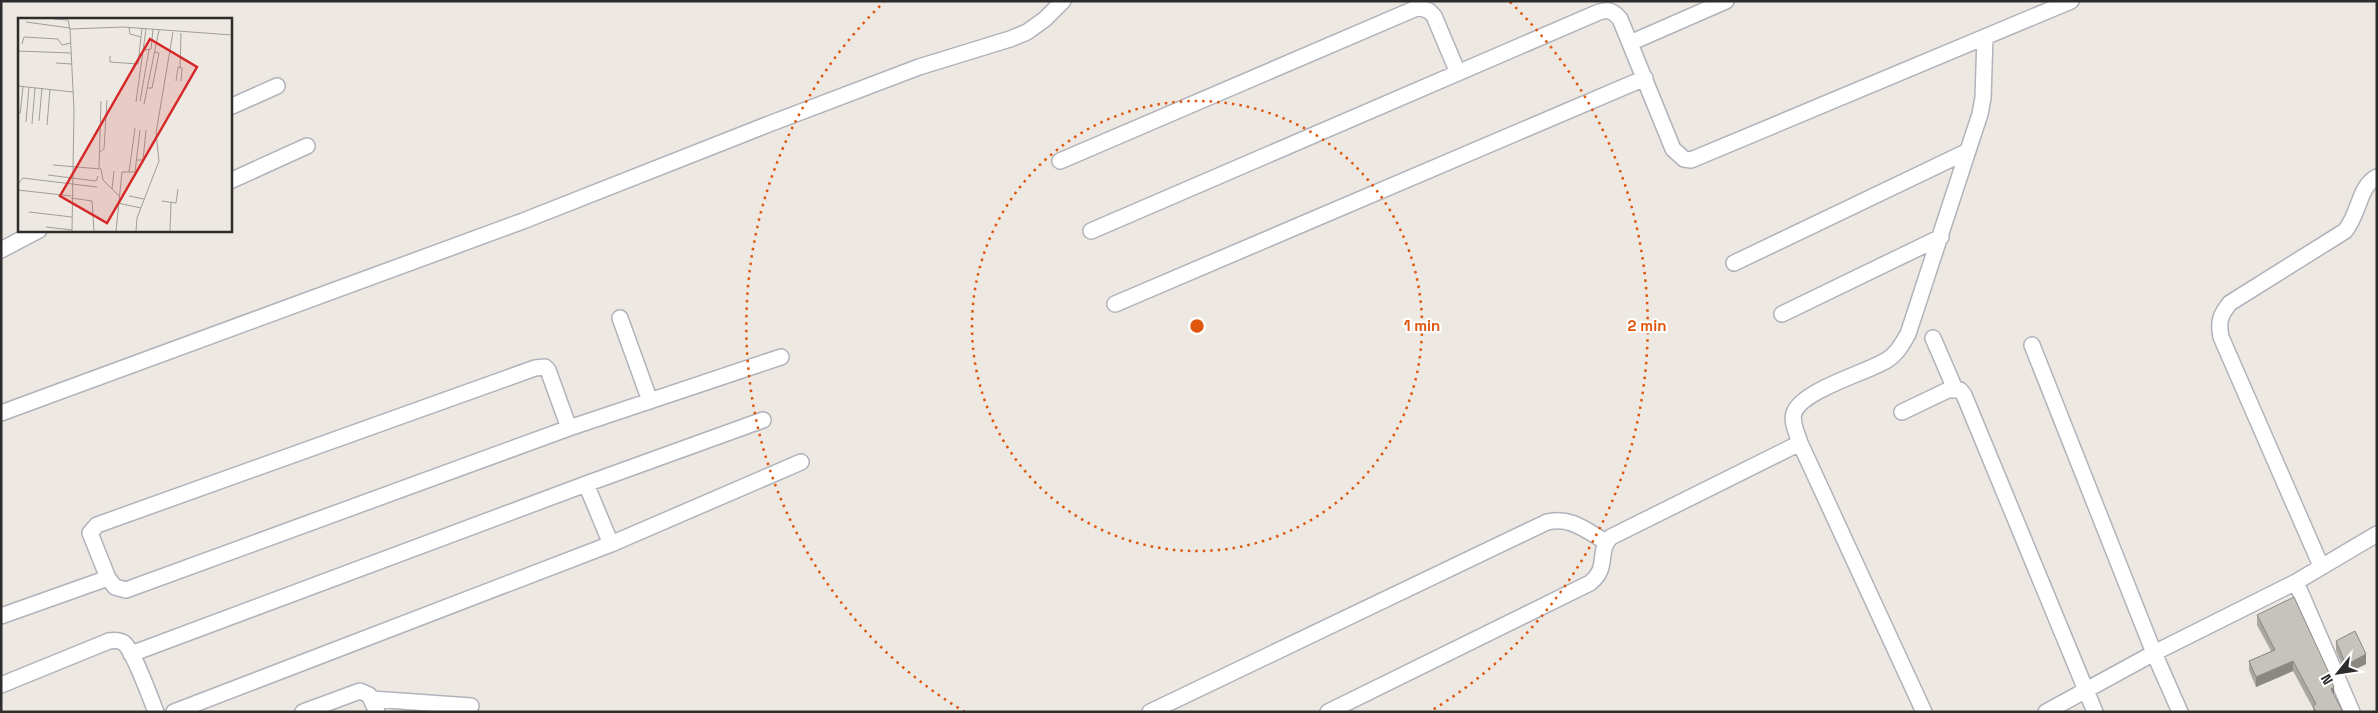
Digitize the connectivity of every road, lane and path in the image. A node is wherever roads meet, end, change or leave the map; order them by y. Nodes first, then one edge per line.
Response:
1 (1063, 1) edge
2 (1726, 1) edge
3 (2071, 1) edge
4 (1985, 37) junction
5 (1630, 43) junction
6 (1458, 73) junction
7 (1645, 78) junction
8 (277, 86) dead end
9 (231, 107) edge
10 (307, 146) dead end
11 (1968, 151) junction
12 (1060, 161) dead end
13 (2377, 178) edge
14 (231, 181) edge
15 (37, 231) edge
16 (1091, 232) dead end
17 (1941, 238) junction
18 (1, 250) edge
19 (1734, 263) dead end
20 (1116, 304) dead end
21 (1782, 314) dead end
22 (620, 318) dead end
23 (1933, 338) dead end
24 (2032, 345) dead end
25 (781, 357) dead end
26 (1955, 389) junction
27 (650, 401) junction
28 (1902, 412) dead end
29 (1, 413) edge
30 (763, 420) dead end
31 (570, 428) junction
32 (1800, 442) junction
33 (801, 462) dead end
34 (586, 484) junction
35 (2377, 534) edge
36 (1606, 542) junction
37 (611, 544) junction
38 (2321, 566) junction
39 (108, 578) junction
40 (2296, 582) junction
41 (1, 616) edge
42 (2154, 653) junction
43 (131, 654) junction
44 (1, 684) edge
45 (2086, 690) junction
46 (374, 705) edge
47 (471, 706) dead end
48 (156, 712) edge
49 (174, 712) edge
50 (303, 712) edge
51 (1150, 712) edge
52 (1328, 712) edge
53 (1924, 712) edge
54 (2046, 712) edge
55 (2095, 712) edge
56 (2180, 712) edge
57 (2352, 712) edge

1 - 29 street
2 - 5 street
3 - 4 street
4 - 7 street
4 - 11 street
5 - 6 street
5 - 7 street
6 - 12 street
6 - 16 street
7 - 20 street
8 - 9 street
10 - 14 street
11 - 17 street
11 - 19 street
13 - 38 street
15 - 18 street
17 - 21 street
17 - 32 street
22 - 27 street
23 - 26 street
24 - 42 street
25 - 27 street
26 - 28 street
26 - 45 street
27 - 31 street
30 - 34 street
31 - 39 street
31 - 39 street
32 - 36 street
32 - 53 street
33 - 37 street
34 - 37 street
34 - 43 street
35 - 38 street
36 - 51 street
36 - 52 street
37 - 49 street
38 - 40 street
39 - 41 street
40 - 42 street
40 - 57 street
42 - 45 street
42 - 56 street
43 - 44 street
43 - 48 street
45 - 54 street
45 - 55 street
46 - 47 street
46 - 50 street

